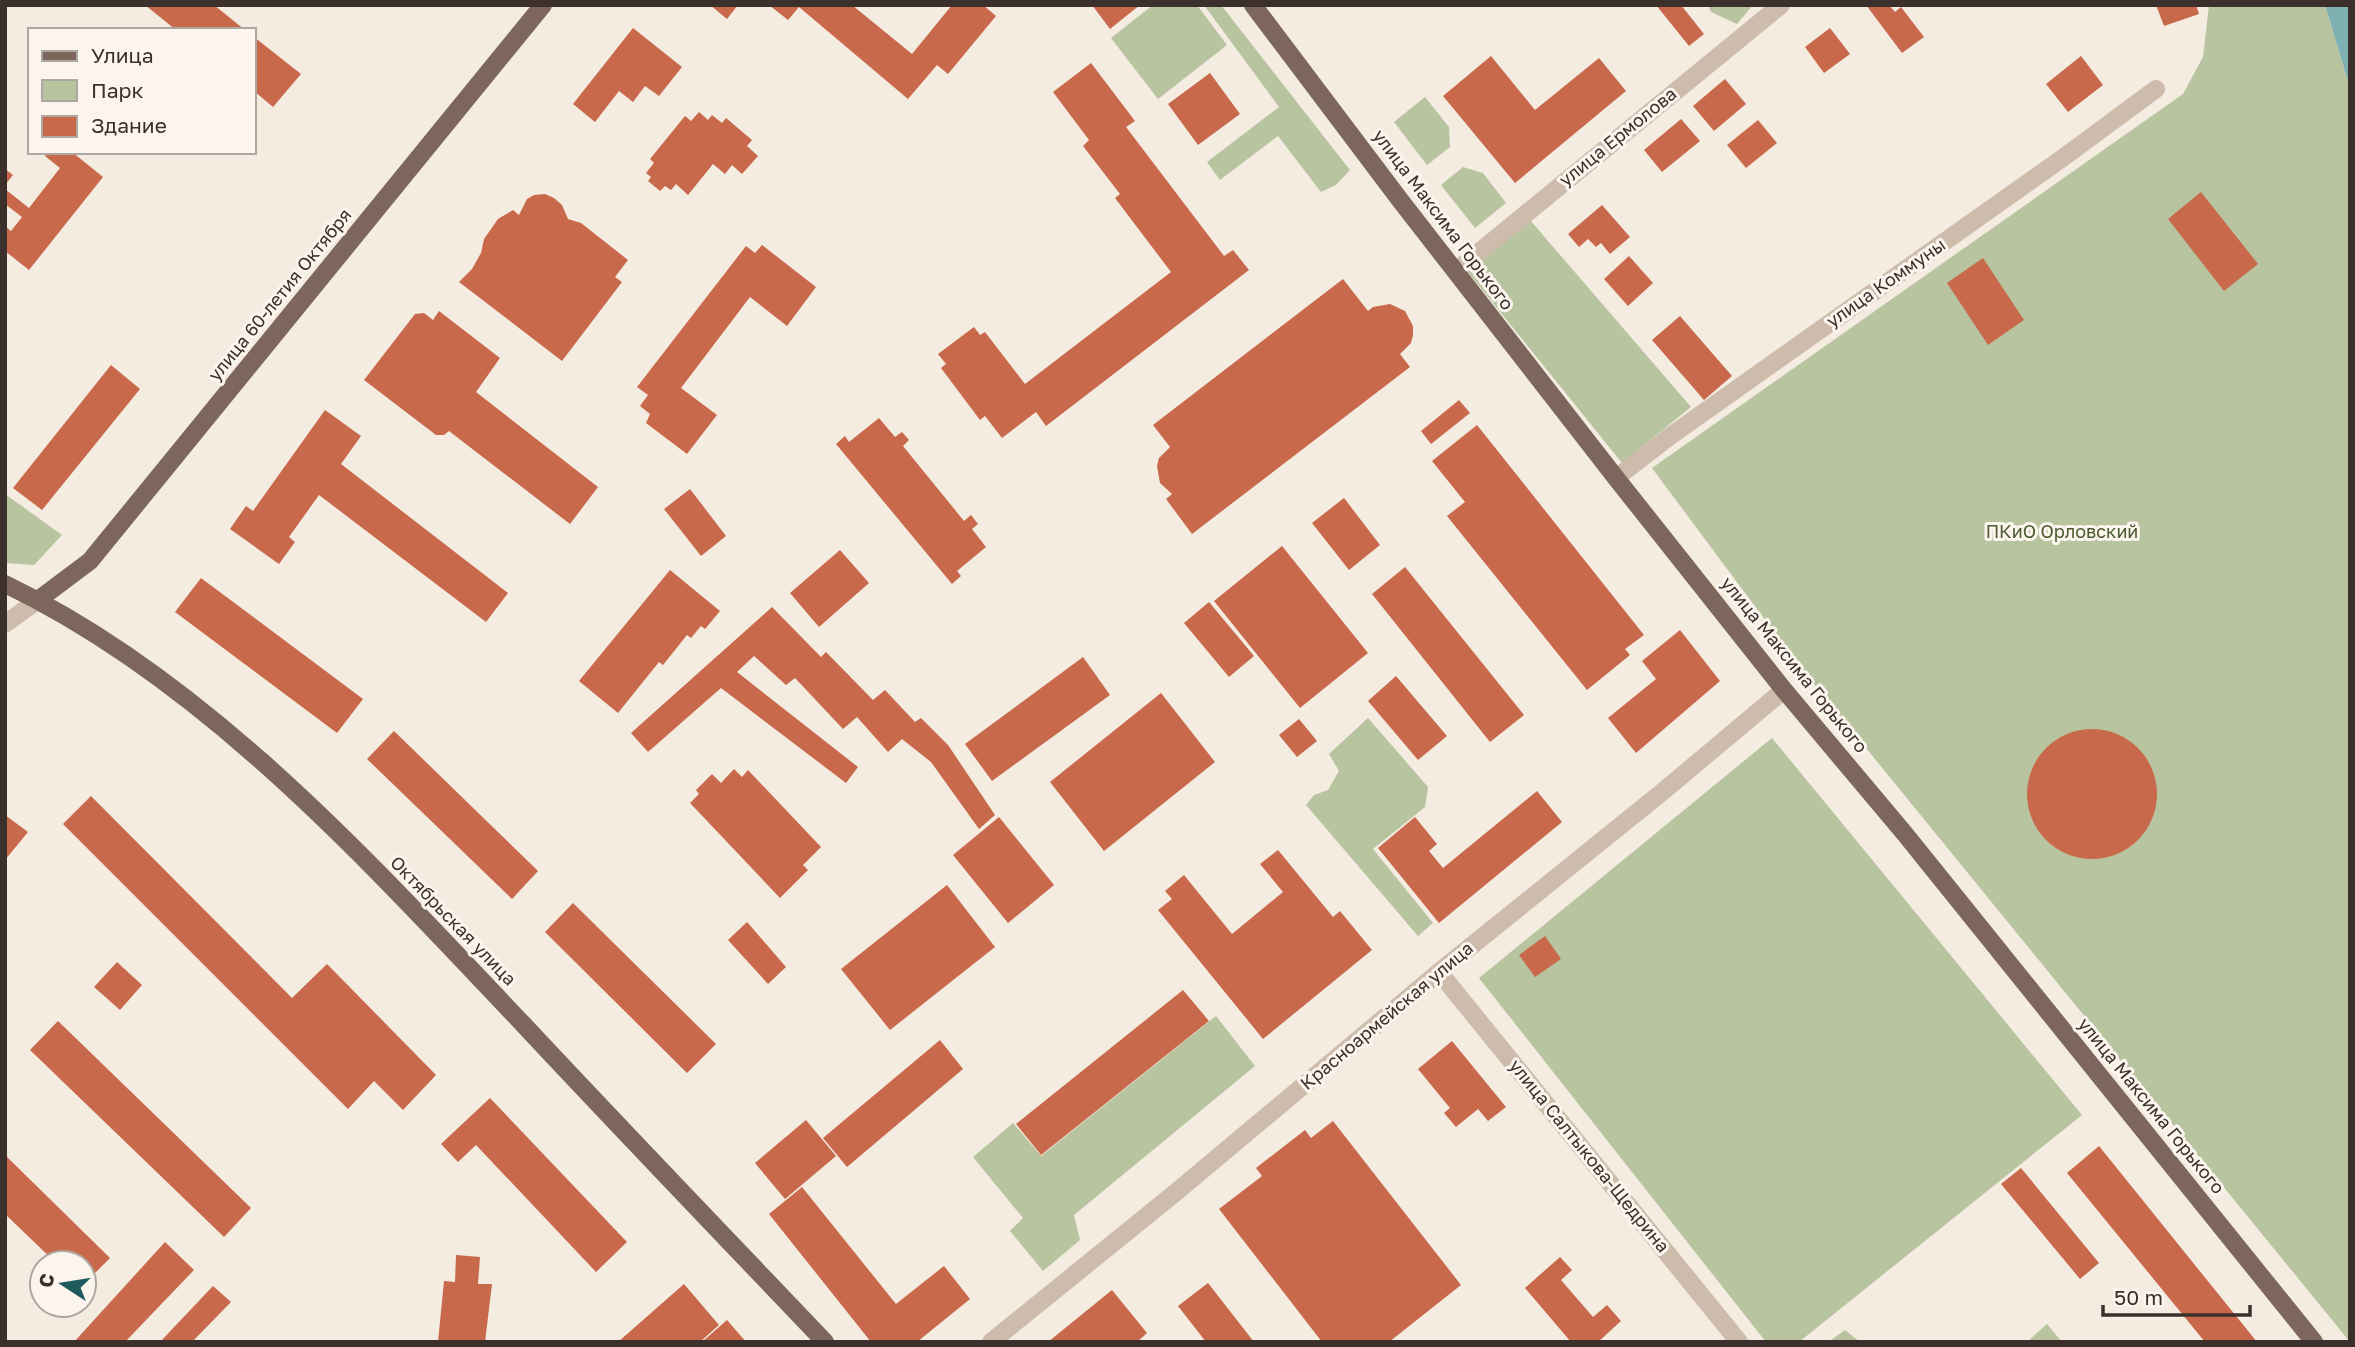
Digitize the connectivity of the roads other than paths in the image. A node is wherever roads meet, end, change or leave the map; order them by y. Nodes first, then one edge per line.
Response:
1 (543, 5) edge
2 (1253, 5) edge
3 (1781, 5) edge
4 (2156, 89) dead end
5 (1456, 271) junction
6 (1616, 478) junction
7 (5, 584) edge
8 (38, 600) junction
9 (5, 624) edge
10 (1784, 690) junction
11 (1439, 972) junction
12 (825, 1342) edge
13 (991, 1342) edge
14 (1739, 1342) edge
15 (2314, 1342) edge

1 - 8 main road, улица 60-летия Октября
2 - 5 main road, улица Максима Горького
3 - 5 street, улица Ермолова
4 - 6 street, улица Коммуны
5 - 6 main road, улица Максима Горького
6 - 10 main road, улица Максима Горького
7 - 8 main road, Октябрьская улица
8 - 9 street
8 - 12 main road, Октябрьская улица
10 - 11 street, Красноармейская улица
10 - 15 main road, улица Максима Горького
11 - 13 street, Красноармейская улица
11 - 14 street, улица Салтыкова-Щедрина

